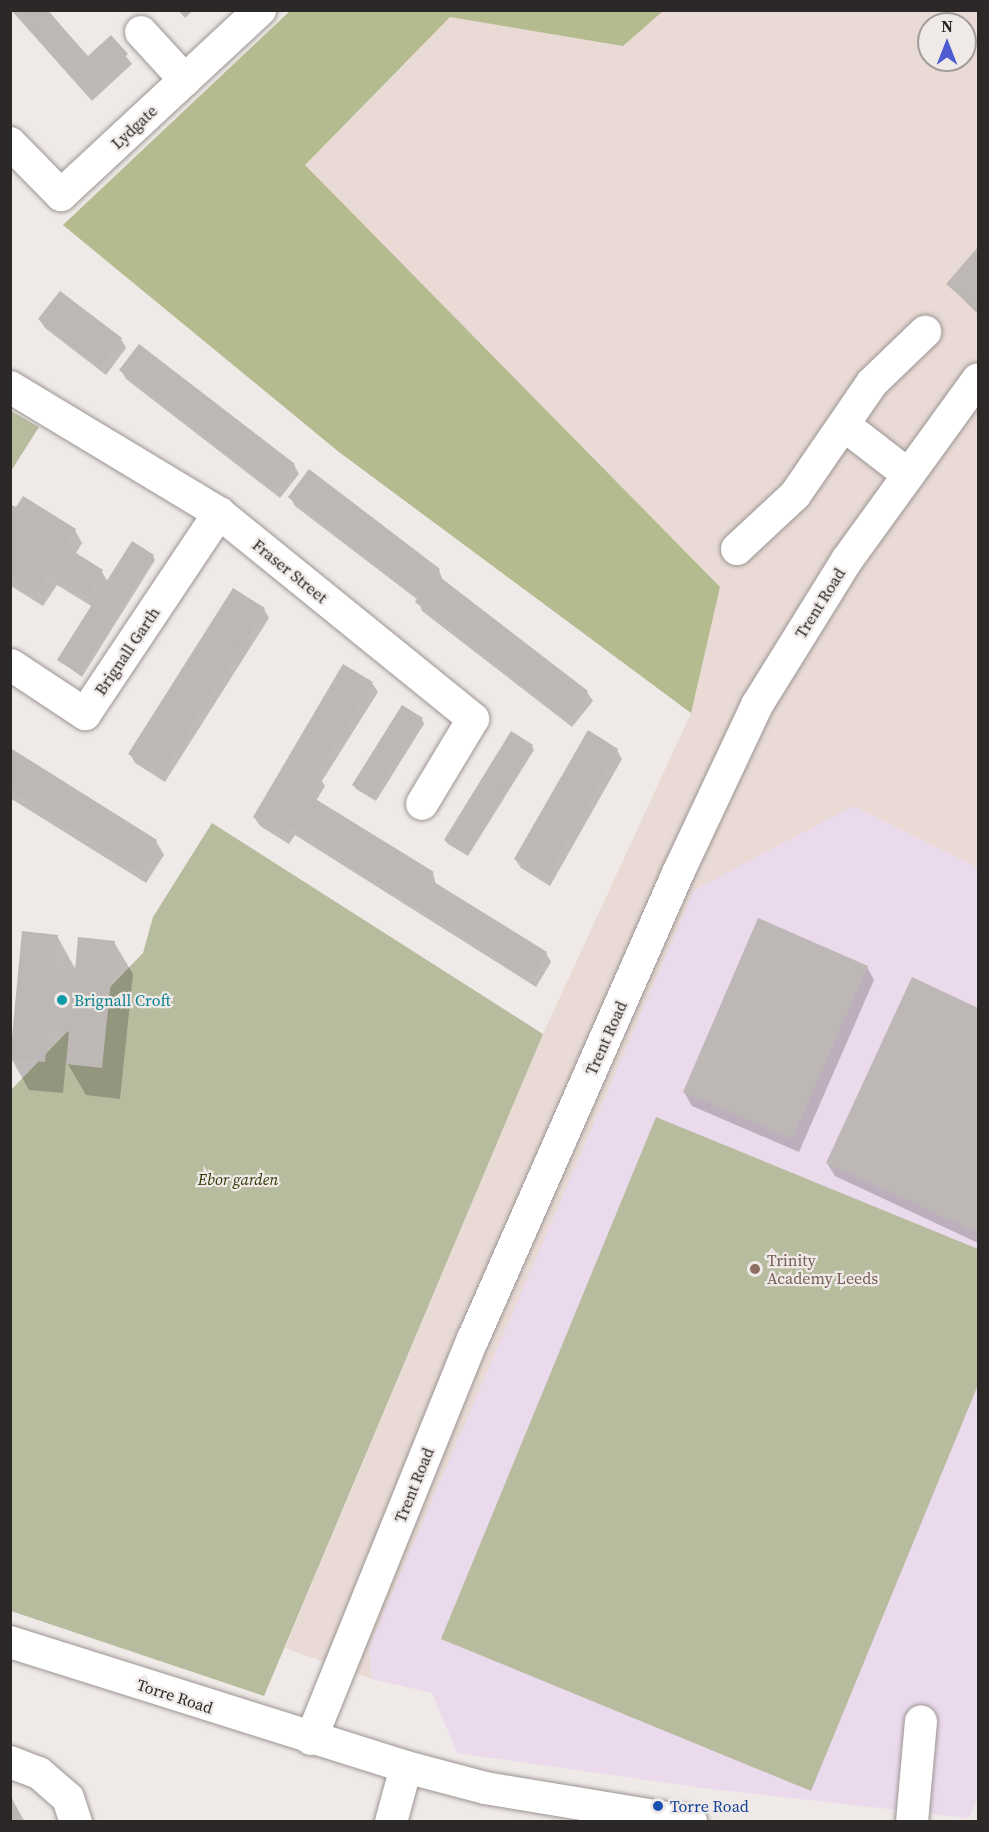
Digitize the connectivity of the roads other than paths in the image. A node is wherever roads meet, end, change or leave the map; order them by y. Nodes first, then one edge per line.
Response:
1 (260, 10) edge
2 (141, 32) dead end
3 (185, 80) junction
4 (10, 143) edge
5 (924, 332) dead end
6 (10, 387) edge
7 (975, 390) edge
8 (844, 425) junction
9 (906, 473) junction
10 (219, 513) junction
11 (737, 549) dead end
12 (11, 665) edge
13 (422, 804) dead end
14 (10, 1642) edge
15 (921, 1721) dead end
16 (311, 1739) junction
17 (10, 1762) edge
18 (406, 1767) junction
19 (76, 1821) edge
20 (391, 1821) edge
21 (686, 1821) edge
22 (691, 1821) edge
23 (912, 1821) edge

1 - 3 street, Lydgate
2 - 3 street
3 - 4 street, Lydgate
5 - 8 street
6 - 10 street, Fraser Street
7 - 9 street, Trent Road
8 - 9 street
8 - 11 street
9 - 16 street, Trent Road
10 - 12 street, Brignall Garth
10 - 13 street, Fraser Street
14 - 16 street, Torre Road
15 - 23 street
16 - 18 street, Torre Road
17 - 19 street
18 - 20 street
18 - 21 street, Torre Road
21 - 22 street, Torre Road

